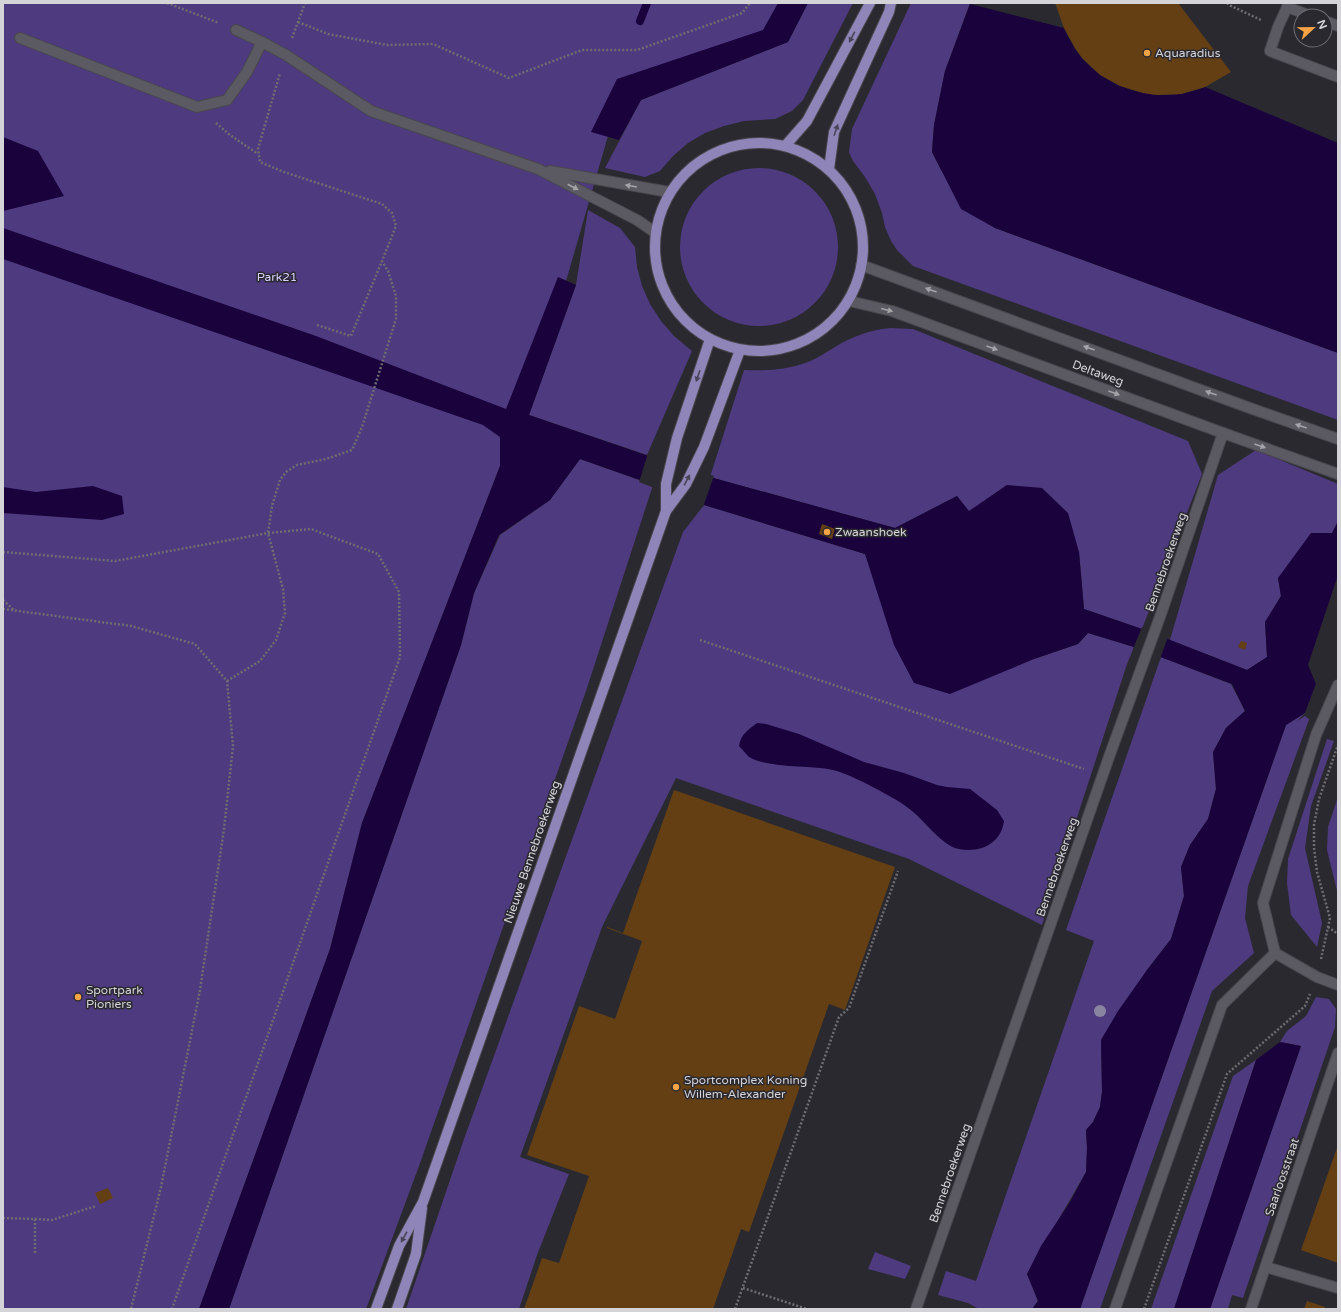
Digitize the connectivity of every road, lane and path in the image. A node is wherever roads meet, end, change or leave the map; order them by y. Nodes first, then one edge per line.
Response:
1 (167, 3) edge
2 (305, 3) edge
3 (750, 3) edge
4 (870, 3) edge
5 (891, 3) edge
6 (1227, 3) edge
7 (1288, 5) edge
8 (298, 22) junction
9 (1278, 27) junction
10 (236, 30) joint
11 (20, 38) dead end
12 (262, 42) junction
13 (286, 55) junction
14 (1338, 76) edge
15 (197, 107) junction
16 (785, 146) junction
17 (259, 154) junction
18 (538, 169) junction
19 (829, 169) junction
20 (669, 192) junction
21 (656, 233) junction
22 (382, 261) junction
23 (861, 265) junction
24 (849, 301) junction
25 (317, 325) dead end
26 (710, 339) junction
27 (740, 350) junction
28 (1223, 433) junction
29 (1338, 438) edge
30 (1338, 474) edge
31 (666, 511) junction
32 (268, 533) junction
33 (3, 552) edge
34 (3, 600) edge
35 (3, 609) edge
36 (15, 611) junction
37 (700, 640) dead end
38 (227, 681) junction
39 (1338, 685) edge
40 (1338, 745) edge
41 (1103, 775) junction
42 (898, 871) dead end
43 (1328, 927) junction
44 (1338, 934) edge
45 (1275, 953) junction
46 (1317, 977) junction
47 (1338, 985) edge
48 (1338, 1053) edge
49 (423, 1202) junction
50 (96, 1206) dead end
51 (3, 1218) edge
52 (35, 1219) junction
53 (35, 1253) dead end
54 (1266, 1267) junction
55 (743, 1288) junction
56 (1338, 1288) edge
57 (131, 1309) edge
58 (172, 1309) edge
59 (376, 1309) edge
60 (397, 1309) edge
61 (735, 1309) edge
62 (807, 1309) edge
63 (916, 1309) edge
64 (1115, 1309) edge
65 (1144, 1309) edge
66 (1251, 1309) edge

1 - 10 path
2 - 8 path
3 - 8 path
4 -> 16 main road
19 -> 5 main road
6 - 9 path
7 - 9 street
8 - 13 path
9 - 14 street
10 - 12 street
11 - 15 street
12 - 13 street
12 - 15 street
13 - 17 path
13 - 18 street
15 - 17 path
16 - 19 main road
16 - 20 main road
17 - 22 path
20 -> 18 street
18 -> 21 street
19 - 23 main road
20 - 21 main road
21 - 26 main road
22 - 25 path
22 - 32 path
23 - 24 main road
29 -> 23 street, Deltaweg
24 - 27 main road
24 -> 28 street, Deltaweg
26 - 27 main road
26 -> 31 main road, Nieuwe Bennebroekerweg
31 -> 27 main road, Nieuwe Bennebroekerweg
28 -> 30 street, Deltaweg
28 - 41 street, Bennebroekerweg
31 - 49 main road, Nieuwe Bennebroekerweg
32 - 33 path
32 - 38 path
32 - 58 path
34 - 36 path
35 - 36 path
36 - 38 path
37 - 41 path
38 - 57 path
39 - 45 street
40 - 43 path
41 - 63 street, Bennebroekerweg
42 - 55 path
43 - 44 path
43 - 46 path
45 - 46 street
45 - 64 street
46 - 47 street
46 - 65 path
48 - 54 street, Saarloosstraat
49 -> 59 main road, Nieuwe Bennebroekerweg
49 - 60 main road, Nieuwe Bennebroekerweg
50 - 52 path
51 - 52 path
52 - 53 path
54 - 56 street
54 - 66 street, Saarloosstraat
55 - 61 path
55 - 62 path

